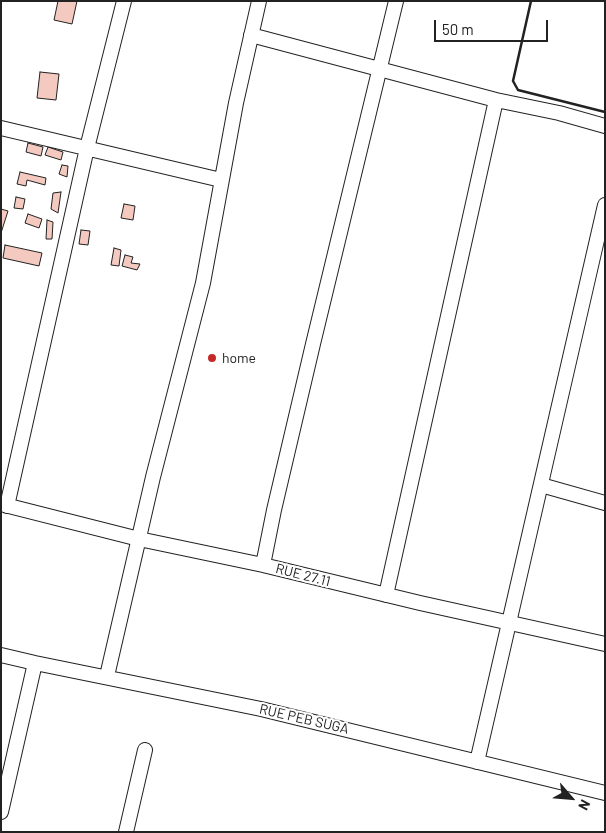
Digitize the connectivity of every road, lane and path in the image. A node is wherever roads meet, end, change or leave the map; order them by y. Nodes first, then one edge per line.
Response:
1 (124, 1) edge
2 (259, 1) edge
3 (396, 1) edge
4 (251, 35) junction
5 (379, 69) junction
6 (496, 100) junction
7 (605, 126) edge
8 (1, 128) edge
9 (87, 148) junction
10 (221, 180) junction
11 (605, 205) edge
12 (541, 485) junction
13 (605, 503) edge
14 (4, 505) edge
15 (139, 539) junction
16 (263, 565) junction
17 (386, 595) junction
18 (510, 622) junction
19 (605, 644) edge
20 (1, 654) edge
21 (35, 663) junction
22 (107, 676) junction
23 (145, 750) dead end
24 (477, 762) junction
25 (605, 793) edge
26 (1, 812) edge
27 (126, 832) edge

1 - 9 street
2 - 4 street
3 - 5 street
4 - 5 street
4 - 10 street
5 - 6 street
5 - 16 street
6 - 7 street
6 - 17 street
8 - 9 street
9 - 10 street
9 - 14 street
10 - 15 street
11 - 12 street
12 - 13 street
12 - 18 street
14 - 15 street, RUE 27.11
15 - 16 street, RUE 27.11
15 - 22 street
16 - 17 street, RUE 27.11
17 - 18 street, RUE 27.11
18 - 19 street, RUE 27.11
18 - 24 street
20 - 21 street, RUE PEB SUGA
21 - 22 street, RUE PEB SUGA
21 - 26 street
22 - 24 street, RUE PEB SUGA
23 - 27 street
24 - 25 street, RUE PEB SUGA

